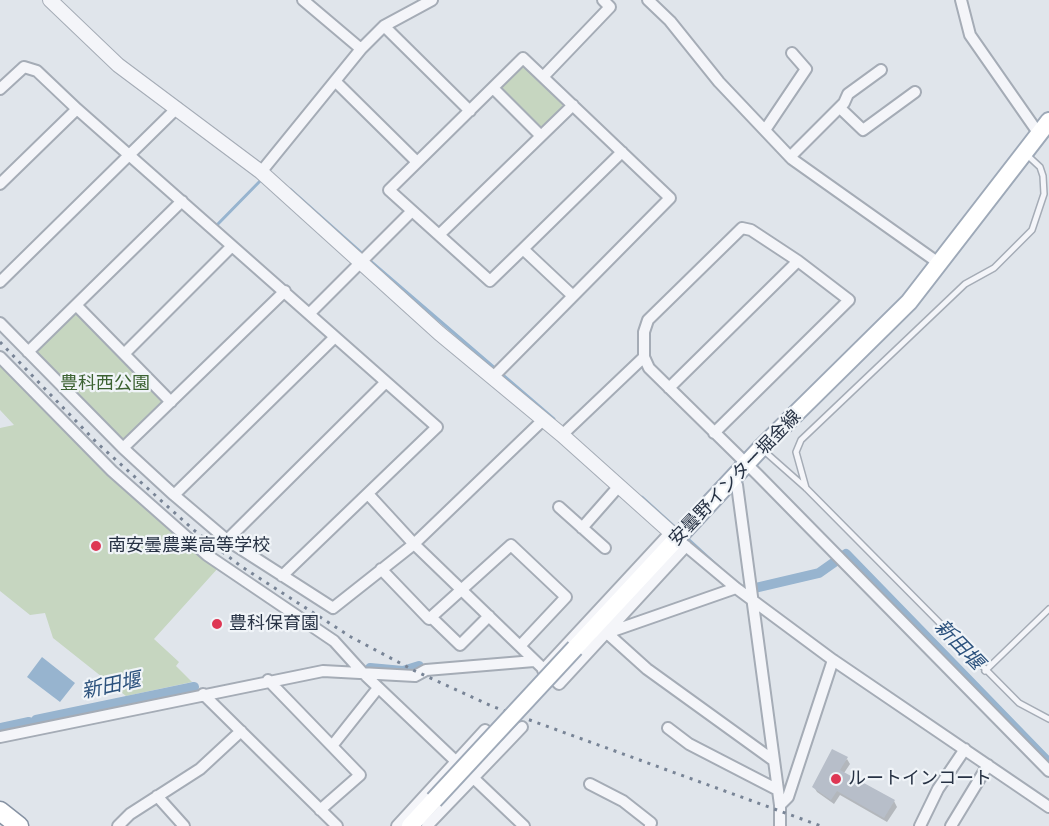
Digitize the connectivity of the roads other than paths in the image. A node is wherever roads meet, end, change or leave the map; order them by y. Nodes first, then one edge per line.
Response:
1 (50, 0) edge
2 (303, 0) edge
3 (432, 0) edge
4 (648, 0) edge
5 (961, 0) edge
6 (606, 1) edge
7 (384, 26) junction
8 (361, 49) junction
9 (792, 53) dead end
10 (881, 70) dead end
11 (543, 77) junction
12 (336, 82) junction
13 (493, 88) junction
14 (0, 89) edge
15 (915, 92) dead end
16 (573, 105) junction
17 (177, 108) junction
18 (840, 108) junction
19 (77, 109) junction
20 (470, 111) junction
21 (1044, 128) edge
22 (765, 130) junction
23 (541, 136) junction
24 (622, 152) junction
25 (1024, 154) junction
26 (131, 156) junction
27 (790, 157) junction
28 (417, 162) junction
29 (261, 172) junction
30 (0, 184) edge
31 (1044, 194) junction
32 (1049, 199) edge
33 (182, 201) junction
34 (412, 211) junction
35 (440, 234) junction
36 (232, 246) junction
37 (523, 249) junction
38 (798, 261) junction
39 (361, 262) junction
40 (940, 264) junction
41 (0, 282) edge
42 (285, 291) junction
43 (573, 296) junction
44 (76, 305) junction
45 (309, 314) junction
46 (0, 323) edge
47 (335, 337) junction
48 (28, 352) junction
49 (124, 354) junction
50 (0, 357) edge
51 (644, 357) junction
52 (493, 376) junction
53 (386, 382) junction
54 (669, 388) junction
55 (171, 402) junction
56 (543, 420) junction
57 (714, 433) junction
58 (562, 435) junction
59 (123, 448) junction
60 (761, 448) junction
61 (745, 464) junction
62 (731, 479) junction
63 (619, 486) junction
64 (806, 488) junction
65 (368, 494) junction
66 (174, 495) junction
67 (560, 507) dead end
68 (582, 528) junction
69 (678, 539) junction
70 (227, 540) junction
71 (414, 544) junction
72 (605, 548) dead end
73 (381, 570) junction
74 (282, 576) junction
75 (736, 588) junction
76 (462, 590) junction
77 (751, 601) junction
78 (1049, 609) edge
79 (489, 616) junction
80 (431, 617) junction
81 (607, 633) junction
82 (520, 646) junction
83 (833, 660) junction
84 (534, 661) junction
85 (543, 670) junction
86 (985, 671) junction
87 (363, 673) junction
88 (268, 680) junction
89 (378, 688) junction
90 (203, 694) junction
91 (1048, 718) edge
92 (522, 727) dead end
93 (668, 728) dead end
94 (241, 731) junction
95 (0, 737) edge
96 (332, 746) junction
97 (502, 747) junction
98 (965, 749) junction
99 (773, 760) junction
100 (455, 762) junction
101 (988, 765) junction
102 (1049, 771) edge
103 (472, 778) junction
104 (590, 784) dead end
105 (778, 790) junction
106 (157, 796) junction
107 (780, 805) junction
108 (1049, 807) edge
109 (320, 810) junction
110 (0, 811) edge
111 (19, 826) edge
112 (118, 826) edge
113 (184, 826) edge
114 (337, 826) edge
115 (397, 826) edge
116 (410, 826) edge
117 (427, 826) edge
118 (524, 826) edge
119 (650, 826) edge
120 (780, 826) edge
121 (920, 826) edge
122 (951, 826) edge

1 - 17 street
2 - 8 street
3 - 7 street
4 - 22 street
5 - 21 street
6 - 11 street
7 - 8 street
7 - 20 street
8 - 12 street
9 - 22 street
10 - 18 street
11 - 13 street
11 - 16 street
12 - 28 street
12 - 29 street
13 - 20 street
13 - 23 street
14 - 19 street
15 - 18 street
16 - 23 street
16 - 24 street
17 - 26 street
17 - 29 street
18 - 27 street
19 - 26 street
19 - 30 street
20 - 28 street
21 - 25 main road, 安曇野インター堀金線
22 - 27 street
23 - 35 street
24 - 37 street
24 - 43 street
25 - 31 lane
25 - 40 main road, 安曇野インター堀金線
26 - 33 street
26 - 41 street
27 - 40 street
28 - 34 street
29 - 39 street
31 - 32 lane
31 - 64 lane
33 - 36 street
33 - 44 street
34 - 35 street
34 - 39 street
35 - 37 street
36 - 42 street
36 - 49 street
37 - 43 street
38 - 51 street
38 - 54 street
38 - 57 street
39 - 45 street
39 - 52 street
40 - 60 main road, 安曇野インター堀金線
42 - 45 street
42 - 55 street
43 - 52 street
44 - 48 street
44 - 49 street
45 - 47 street
46 - 48 street
47 - 53 street
47 - 66 street
48 - 59 street
49 - 55 street
50 - 87 street
51 - 54 street
51 - 58 street
52 - 56 street
53 - 65 street
53 - 70 street
54 - 57 street
55 - 59 street
56 - 58 street
56 - 71 street
57 - 61 street
58 - 63 street
59 - 66 street
60 - 61 main road, 安曇野インター堀金線
60 - 64 lane
61 - 62 main road, 安曇野インター堀金線
61 - 102 street
62 - 69 main road, 安曇野インター堀金線
62 - 77 street
63 - 68 street
63 - 69 street
64 - 86 lane
65 - 71 street
65 - 74 street
66 - 70 street
67 - 68 street
68 - 72 street
69 - 75 street
69 - 81 street
69 - 85 street
69 - 116 main road, 安曇野インター堀金線, bridge
70 - 74 street
71 - 73 street
71 - 76 street
73 - 74 street
73 - 80 street
75 - 77 street
75 - 81 street
76 - 79 street
76 - 80 street
76 - 82 street
77 - 83 street
77 - 99 street
78 - 86 lane
79 - 80 street
79 - 82 street
81 - 85 street
81 - 99 street
82 - 84 street
83 - 98 street
83 - 107 street
84 - 85 street
84 - 87 street
86 - 91 lane
87 - 88 street
87 - 89 street
88 - 90 street
88 - 96 street
89 - 96 street
89 - 100 street
90 - 94 street
90 - 95 street
92 - 97 street
93 - 105 street
94 - 106 street
94 - 109 street
96 - 109 street
97 - 100 street
97 - 103 street
98 - 101 street
98 - 121 street
99 - 105 street
100 - 103 street
100 - 115 street
101 - 108 street
101 - 122 street
103 - 117 street
103 - 118 street
104 - 119 street
105 - 107 street
106 - 112 street
106 - 113 street
107 - 120 street
109 - 114 street
110 - 111 highway

